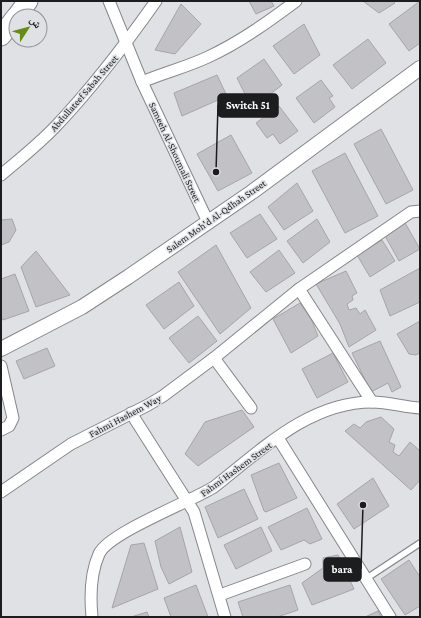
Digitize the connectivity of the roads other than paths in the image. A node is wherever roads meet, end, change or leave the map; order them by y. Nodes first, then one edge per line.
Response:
1 (109, 1) edge
2 (156, 1) edge
3 (296, 1) edge
4 (8, 27) edge
5 (1, 36) edge
6 (125, 45) junction
7 (420, 68) edge
8 (142, 82) junction
9 (1, 175) edge
10 (420, 211) edge
11 (208, 222) junction
12 (299, 289) junction
13 (1, 349) edge
14 (214, 358) junction
15 (1, 366) edge
16 (372, 402) junction
17 (251, 408) dead end
18 (420, 408) edge
19 (131, 413) junction
20 (1, 430) edge
21 (278, 438) junction
22 (1, 492) edge
23 (189, 502) junction
24 (420, 543) edge
25 (305, 564) dead end
26 (367, 578) junction
27 (220, 595) junction
28 (92, 617) edge
29 (225, 617) edge
30 (390, 617) edge

1 - 6 street, Sameeh Al-Shoumali Street
2 - 6 street, Abdullateef Sabah Street
3 - 8 street
4 - 5 highway
6 - 8 street, Sameeh Al-Shoumali Street
6 - 9 street, Abdullateef Sabah Street
7 - 11 street, Salem Moh'd Al-Qdhah Street
8 - 11 street, Sameeh Al-Shoumali Street
10 - 12 street, Fahmi Hashem Way
11 - 13 street, Salem Moh'd Al-Qdhah Street
12 - 14 street, Fahmi Hashem Way
12 - 16 street
14 - 17 street
14 - 19 street, Fahmi Hashem Way
15 - 20 street
16 - 18 street, Fahmi Hashem Street
16 - 21 street, Fahmi Hashem Street
19 - 22 street, Fahmi Hashem Way
19 - 23 street
21 - 23 street, Fahmi Hashem Street
21 - 26 street
23 - 27 street
23 - 28 street, Fahmi Hashem Street
24 - 26 lane
25 - 27 street
26 - 30 street
27 - 29 street

